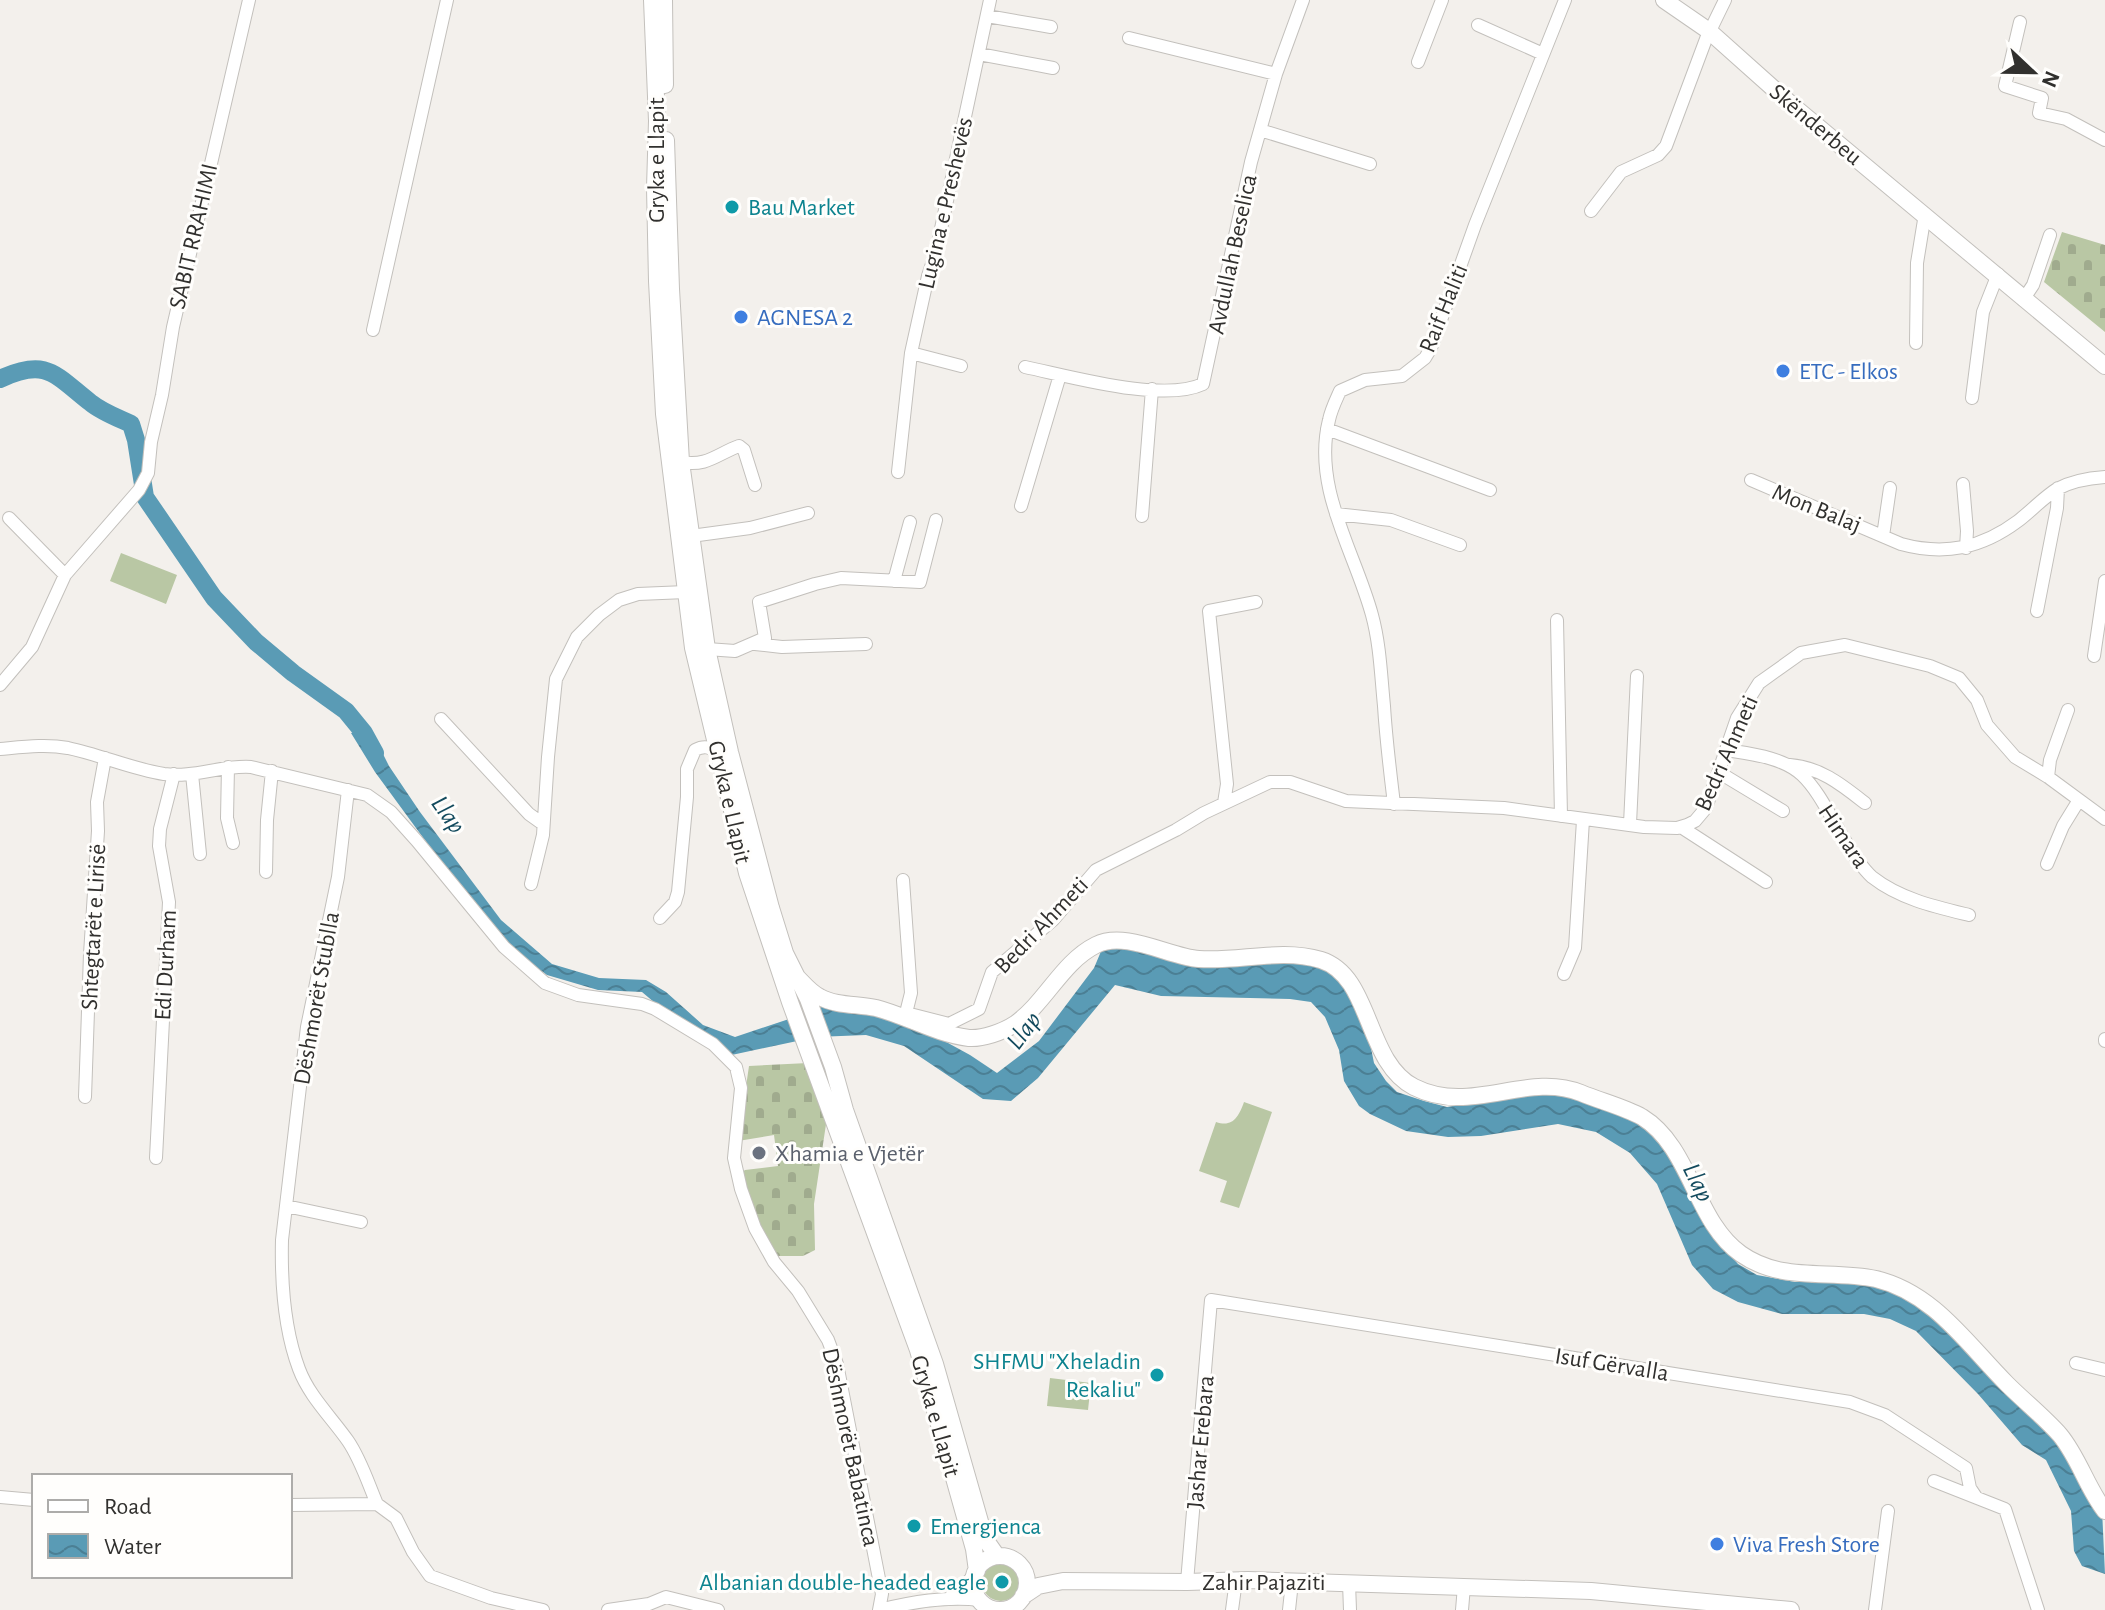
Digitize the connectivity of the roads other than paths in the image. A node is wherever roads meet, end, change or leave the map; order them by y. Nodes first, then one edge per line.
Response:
1 (249, 0) edge
2 (447, 0) edge
3 (652, 0) edge
4 (664, 0) edge
5 (990, 0) edge
6 (1303, 0) edge
7 (1442, 0) edge
8 (1565, 0) edge
9 (1665, 0) edge
10 (1725, 0) edge
11 (987, 16) junction
12 (2020, 22) dead end
13 (1478, 25) dead end
14 (1051, 27) dead end
15 (1709, 31) junction
16 (1129, 38) dead end
17 (979, 54) junction
18 (1543, 54) junction
19 (1418, 62) dead end
20 (1053, 68) dead end
21 (1276, 74) junction
22 (1260, 130) junction
23 (2105, 140) edge
24 (1370, 164) dead end
25 (1591, 211) dead end
26 (1925, 214) junction
27 (2050, 235) dead end
28 (1998, 274) junction
29 (2023, 300) junction
30 (373, 330) dead end
31 (1916, 343) dead end
32 (911, 353) junction
33 (961, 366) dead end
34 (2105, 366) edge
35 (1025, 367) dead end
36 (1060, 375) junction
37 (1152, 389) junction
38 (1972, 398) dead end
39 (1327, 429) junction
40 (681, 462) junction
41 (898, 472) dead end
42 (2105, 477) edge
43 (1751, 480) dead end
44 (1963, 484) dead end
45 (755, 485) dead end
46 (1890, 488) dead end
47 (2058, 488) junction
48 (1490, 490) dead end
49 (1021, 506) dead end
50 (808, 513) dead end
51 (1336, 514) junction
52 (1142, 516) dead end
53 (9, 518) dead end
54 (936, 520) dead end
55 (910, 522) dead end
56 (691, 536) junction
57 (1883, 536) junction
58 (1460, 545) dead end
59 (1966, 548) junction
60 (65, 575) junction
61 (894, 581) junction
62 (2105, 581) edge
63 (686, 592) junction
64 (1256, 602) dead end
65 (2037, 611) dead end
66 (1557, 620) dead end
67 (866, 644) dead end
68 (748, 645) junction
69 (707, 649) junction
70 (2094, 656) dead end
71 (1637, 676) dead end
72 (0, 685) edge
73 (712, 702) junction
74 (2068, 710) dead end
75 (441, 719) dead end
76 (0, 749) edge
77 (1726, 750) junction
78 (722, 752) junction
79 (105, 758) junction
80 (1787, 765) junction
81 (228, 767) junction
82 (272, 771) junction
83 (1720, 773) junction
84 (174, 774) junction
85 (192, 774) junction
86 (2048, 777) junction
87 (348, 790) junction
88 (2079, 800) junction
89 (1224, 803) junction
90 (1865, 803) dead end
91 (1394, 804) junction
92 (1783, 811) dead end
93 (1561, 816) junction
94 (2105, 819) edge
95 (1583, 820) junction
96 (543, 824) junction
97 (1630, 824) junction
98 (1681, 827) junction
99 (233, 843) dead end
100 (200, 854) dead end
101 (2047, 864) dead end
102 (266, 872) dead end
103 (903, 880) dead end
104 (1766, 882) dead end
105 (531, 884) dead end
106 (1969, 915) dead end
107 (660, 918) dead end
108 (1564, 974) dead end
109 (810, 993) junction
110 (85, 1097) dead end
111 (156, 1158) dead end
112 (286, 1206) junction
113 (361, 1222) dead end
114 (1211, 1300) joint
115 (2076, 1363) dead end
116 (2105, 1370) edge
117 (1934, 1481) dead end
118 (0, 1497) edge
119 (1976, 1497) junction
120 (32, 1500) edge
121 (377, 1504) junction
122 (292, 1505) edge
123 (1888, 1511) dead end
124 (2105, 1511) edge
125 (997, 1556) junction
126 (1021, 1565) junction
127 (976, 1574) junction
128 (1236, 1580) junction
129 (1063, 1581) junction
130 (1187, 1582) junction
131 (1292, 1582) junction
132 (1349, 1583) junction
133 (1464, 1586) junction
134 (948, 1599) junction
135 (490, 1604) edge
136 (1017, 1604) edge
137 (984, 1605) edge
138 (1702, 1606) edge
139 (1757, 1608) edge
140 (543, 1610) edge
141 (608, 1610) edge
142 (718, 1610) edge
143 (879, 1610) edge
144 (1232, 1610) edge
145 (1289, 1610) edge
146 (1350, 1610) edge
147 (1462, 1610) edge
148 (1791, 1610) edge
149 (1875, 1610) edge
150 (2038, 1610) edge

1 - 60 street, SABIT RRAHIMI
2 - 30 street
3 - 63 main road, Gryka e Llapit
4 - 40 main road, Gryka e Llapit
5 - 11 street, Lugina e Preshevës
6 - 21 street, Avdullah Beselica
7 - 19 street
8 - 18 street, Raif Haliti
9 - 15 main road, Skënderbeu
10 - 15 street
11 - 14 street
11 - 17 street, Lugina e Preshevës
12 - 23 street
13 - 18 street
15 - 25 street
15 - 26 main road, Skënderbeu
16 - 21 street
17 - 20 street
17 - 32 street, Lugina e Preshevës
18 - 39 street, Raif Haliti
21 - 22 street, Avdullah Beselica
22 - 24 street
22 - 37 street, Avdullah Beselica
26 - 28 main road, Skënderbeu
26 - 31 street
27 - 29 street
28 - 29 main road, Skënderbeu
28 - 38 street
29 - 34 main road, Skënderbeu
32 - 33 street
32 - 41 street, Lugina e Preshevës
35 - 36 street, Avdullah Beselica
36 - 37 street, Avdullah Beselica
36 - 49 street
37 - 52 street
39 - 48 street
39 - 51 street, Raif Haliti
40 - 45 street
40 - 56 main road, Gryka e Llapit
42 - 47 street, Mon Balaj
43 - 57 street, Mon Balaj
44 - 59 street
46 - 57 street, Mon Balaj
47 - 59 street, Mon Balaj
47 - 65 street
50 - 56 street
51 - 58 street
51 - 91 street, Raif Haliti
53 - 60 street
54 - 61 street
55 - 61 street
56 - 69 main road, Gryka e Llapit
57 - 59 street, Mon Balaj
60 - 72 street, SABIT RRAHIMI
61 - 68 street
62 - 70 street
63 - 73 main road, Gryka e Llapit
63 - 96 street
64 - 89 street
66 - 93 street
67 - 68 street
68 - 69 street
69 - 73 main road, Gryka e Llapit
71 - 97 street
73 - 78 main road, Gryka e Llapit
74 - 86 street
75 - 96 street
76 - 79 street, Dëshmorët Babatinca
77 - 80 street, Himara
77 - 83 street, Bedri Ahmeti
77 - 86 street, Bedri Ahmeti
78 - 107 street
78 - 109 main road, Gryka e Llapit
78 - 127 main road, Gryka e Llapit
79 - 84 street, Dëshmorët Babatinca
79 - 110 street, Shtegtarët e Lirisë
80 - 90 street
80 - 106 street, Himara
81 - 82 street, Dëshmorët Babatinca
81 - 85 street, Dëshmorët Babatinca
81 - 99 street
82 - 87 street, Dëshmorët Babatinca
82 - 102 street
83 - 92 street
83 - 98 street, Bedri Ahmeti
84 - 85 street, Dëshmorët Babatinca
84 - 111 street, Edi Durham
85 - 100 street
86 - 88 street, Bedri Ahmeti
87 - 112 street, Dëshmorët Stublla
87 - 143 street, Dëshmorët Babatinca
88 - 94 street, Bedri Ahmeti
88 - 101 street
89 - 91 street, Bedri Ahmeti
89 - 103 street, Bedri Ahmeti
91 - 93 street, Bedri Ahmeti
93 - 95 street, Bedri Ahmeti
95 - 97 street, Bedri Ahmeti
95 - 108 street
96 - 105 street
97 - 98 street, Bedri Ahmeti
98 - 104 street
109 - 124 main road
109 - 125 main road, Gryka e Llapit
112 - 113 street
112 - 121 street, Dëshmorët Stublla
114 - 119 street, Isuf Gërvalla
114 - 130 street, Jashar Erebara
115 - 116 street
117 - 119 street
118 - 120 street
119 - 150 street
121 - 122 street
121 - 135 street, Dëshmorët Stublla
123 - 149 street
125 - 126 main road
125 - 127 main road
126 - 129 main road, Zahir Pajaziti
126 - 136 main road
127 - 134 street
127 - 137 main road
128 - 130 main road, Zahir Pajaziti
128 - 131 main road, Zahir Pajaziti
128 - 144 street
129 - 130 main road, Zahir Pajaziti
129 - 136 main road, Zahir Pajaziti
131 - 132 main road, Zahir Pajaziti
131 - 145 street
132 - 133 main road, Zahir Pajaziti
132 - 146 street
133 - 138 main road, Zahir Pajaziti
133 - 147 street
134 - 137 street
134 - 143 street
135 - 140 street, Dëshmorët Stublla
136 - 137 main road
138 - 139 main road, Zahir Pajaziti
139 - 148 main road, Zahir Pajaziti
141 - 142 street

